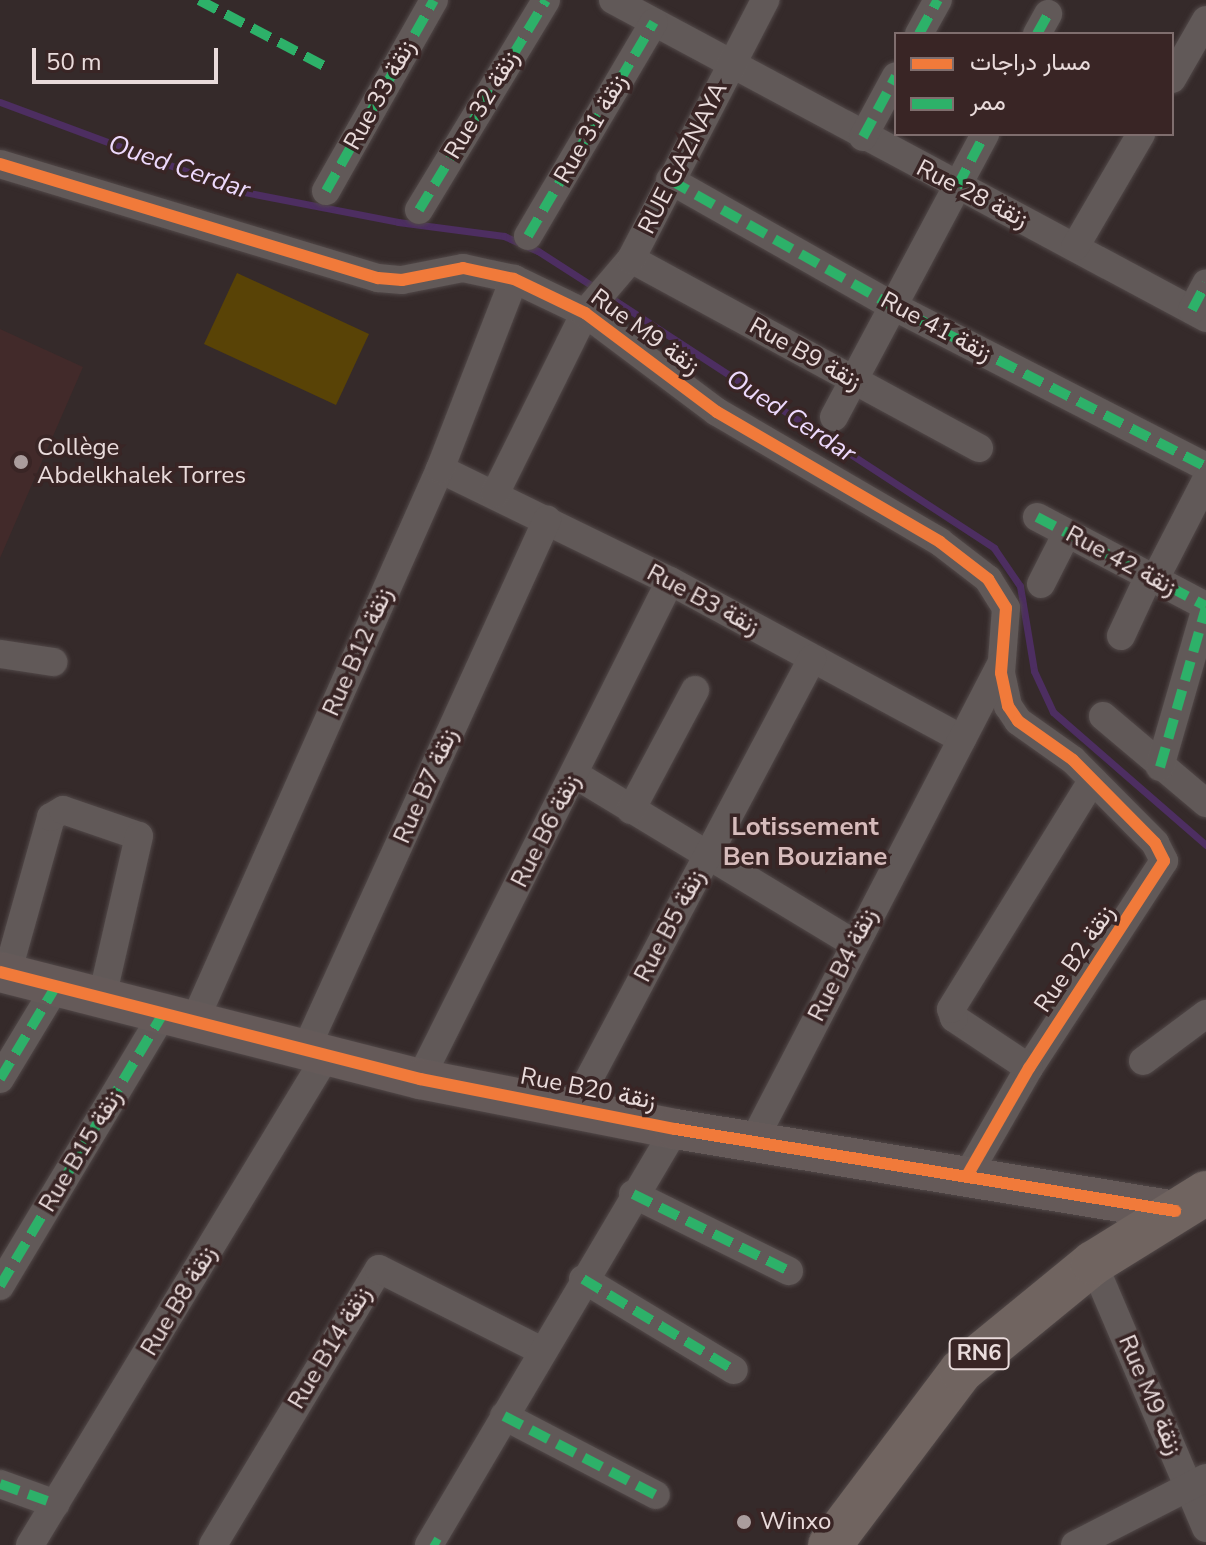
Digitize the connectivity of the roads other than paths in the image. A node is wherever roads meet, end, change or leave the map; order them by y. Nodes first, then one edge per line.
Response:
1 (434, 0) edge
2 (546, 0) edge
3 (613, 0) edge
4 (765, 0) edge
5 (938, 0) edge
6 (1206, 20) edge
7 (654, 22) junction
8 (920, 32) edge
9 (731, 65) junction
10 (1174, 76) edge
11 (894, 80) edge
12 (984, 136) edge
13 (1140, 136) edge
14 (863, 137) junction
15 (0, 164) edge
16 (670, 180) junction
17 (957, 187) junction
18 (326, 191) dead end
19 (419, 210) dead end
20 (528, 236) dead end
21 (1075, 247) junction
22 (631, 259) junction
23 (514, 279) junction
24 (1206, 284) edge
25 (891, 305) junction
26 (587, 311) junction
27 (1199, 314) edge
28 (853, 381) junction
29 (834, 417) dead end
30 (979, 448) dead end
31 (1206, 467) edge
32 (440, 469) junction
33 (1206, 480) edge
34 (495, 494) junction
35 (1037, 517) dead end
36 (547, 520) junction
37 (1067, 533) junction
38 (1152, 578) junction
39 (670, 581) junction
40 (1041, 584) dead end
41 (1206, 607) edge
42 (1121, 636) dead end
43 (0, 654) edge
44 (812, 659) junction
45 (53, 662) dead end
46 (1002, 664) junction
47 (695, 690) dead end
48 (1103, 716) dead end
49 (962, 739) junction
50 (1160, 767) junction
51 (574, 774) junction
52 (1092, 781) junction
53 (1206, 803) edge
54 (631, 810) junction
55 (709, 854) junction
56 (853, 943) junction
57 (4, 973) edge
58 (56, 986) junction
59 (102, 998) junction
60 (1206, 1014) edge
61 (178, 1019) junction
62 (316, 1054) junction
63 (1143, 1061) dead end
64 (1029, 1068) junction
65 (0, 1079) edge
66 (420, 1079) junction
67 (573, 1109) junction
68 (675, 1129) junction
69 (754, 1140) junction
70 (967, 1176) junction
71 (633, 1194) junction
72 (1190, 1202) edge
73 (1093, 1263) junction
74 (789, 1271) dead end
75 (583, 1279) junction
76 (0, 1286) edge
77 (542, 1351) junction
78 (734, 1370) dead end
79 (504, 1416) junction
80 (1197, 1482) edge
81 (0, 1484) edge
82 (656, 1495) dead end
83 (56, 1504) junction
84 (1206, 1528) edge
85 (433, 1544) edge
86 (30, 1545) edge
87 (213, 1545) edge
88 (830, 1545) edge
89 (1075, 1545) edge

1 - 18 street, Rue 33 زنقة
2 - 19 street, Rue 32 زنقة
3 - 7 street, Rue 28 زنقة
4 - 9 street, RUE GAZNAYA
5 - 8 street
6 - 10 street
7 - 9 street, Rue 28 زنقة
7 - 20 street, Rue 31 زنقة
9 - 14 street, Rue 28 زنقة
9 - 16 street, RUE GAZNAYA
11 - 14 street
12 - 17 street
13 - 21 street
14 - 17 street, Rue 28 زنقة
15 - 23 street, Rue M9 زنقة
16 - 22 street, RUE GAZNAYA
16 - 25 street, Rue 41 زنقة
17 - 21 street, Rue 28 زنقة
17 - 25 street
21 - 27 street, Rue 28 زنقة
22 - 26 street, RUE GAZNAYA
22 - 28 street, Rue B9 زنقة
23 - 26 street, Rue M9 زنقة
23 - 32 street, Rue B12 زنقة
24 - 27 street
25 - 28 street
25 - 31 street, Rue 41 زنقة
26 - 34 street, RUE GAZNAYA
26 - 46 street, Rue M9 زنقة
28 - 29 street
28 - 30 street, Rue B9 زنقة
32 - 34 street, Rue B3 زنقة
32 - 61 street, Rue B12 زنقة
33 - 38 street
34 - 36 street, Rue B3 زنقة
35 - 37 street, Rue 42 زنقة
36 - 39 street, Rue B3 زنقة
36 - 62 street, Rue B7 زنقة
37 - 38 street, Rue 42 زنقة
37 - 40 street
38 - 41 street, Rue 42 زنقة
38 - 42 street
39 - 44 street, Rue B3 زنقة
39 - 51 street, Rue B6 زنقة
41 - 50 street
43 - 45 street
44 - 49 street, Rue B3 زنقة
44 - 55 street, Rue B5 زنقة
46 - 49 street, Rue B4 زنقة
46 - 52 street, Rue M9 زنقة
47 - 54 street
48 - 50 street
49 - 56 street, Rue B4 زنقة
50 - 53 street
51 - 54 street
51 - 66 street, Rue B6 زنقة
52 - 64 street, Rue B2 زنقة
52 - 64 street
54 - 55 street
55 - 56 street
55 - 67 street, Rue B5 زنقة
56 - 69 street, Rue B4 زنقة
57 - 58 street, Rue B20 زنقة
57 - 59 street
58 - 59 street, Rue B20 زنقة
58 - 65 street
59 - 61 street, Rue B20 زنقة
60 - 63 street
61 - 62 street, Rue B20 زنقة
61 - 76 street, Rue B15 زنقة
62 - 66 street, Rue B20 زنقة
62 - 83 street, Rue B8 زنقة
64 - 70 street, Rue B2 زنقة
66 - 67 street, Rue B20 زنقة
67 - 68 street, Rue B20 زنقة
68 - 69 street, Rue B20 زنقة
68 - 71 street
69 - 70 street, Rue B20 زنقة
70 - 72 street, Rue B20 زنقة
71 - 74 street
71 - 75 street
72 - 73 main road, RN6
73 - 80 street, Rue M9 زنقة
73 - 88 main road, RN6
75 - 77 street
75 - 78 street
77 - 79 street
77 - 87 street, Rue B14 زنقة
79 - 82 street
79 - 85 street
80 - 84 street, Rue M9 زنقة
80 - 89 street
81 - 83 street
83 - 86 street, Rue B8 زنقة

